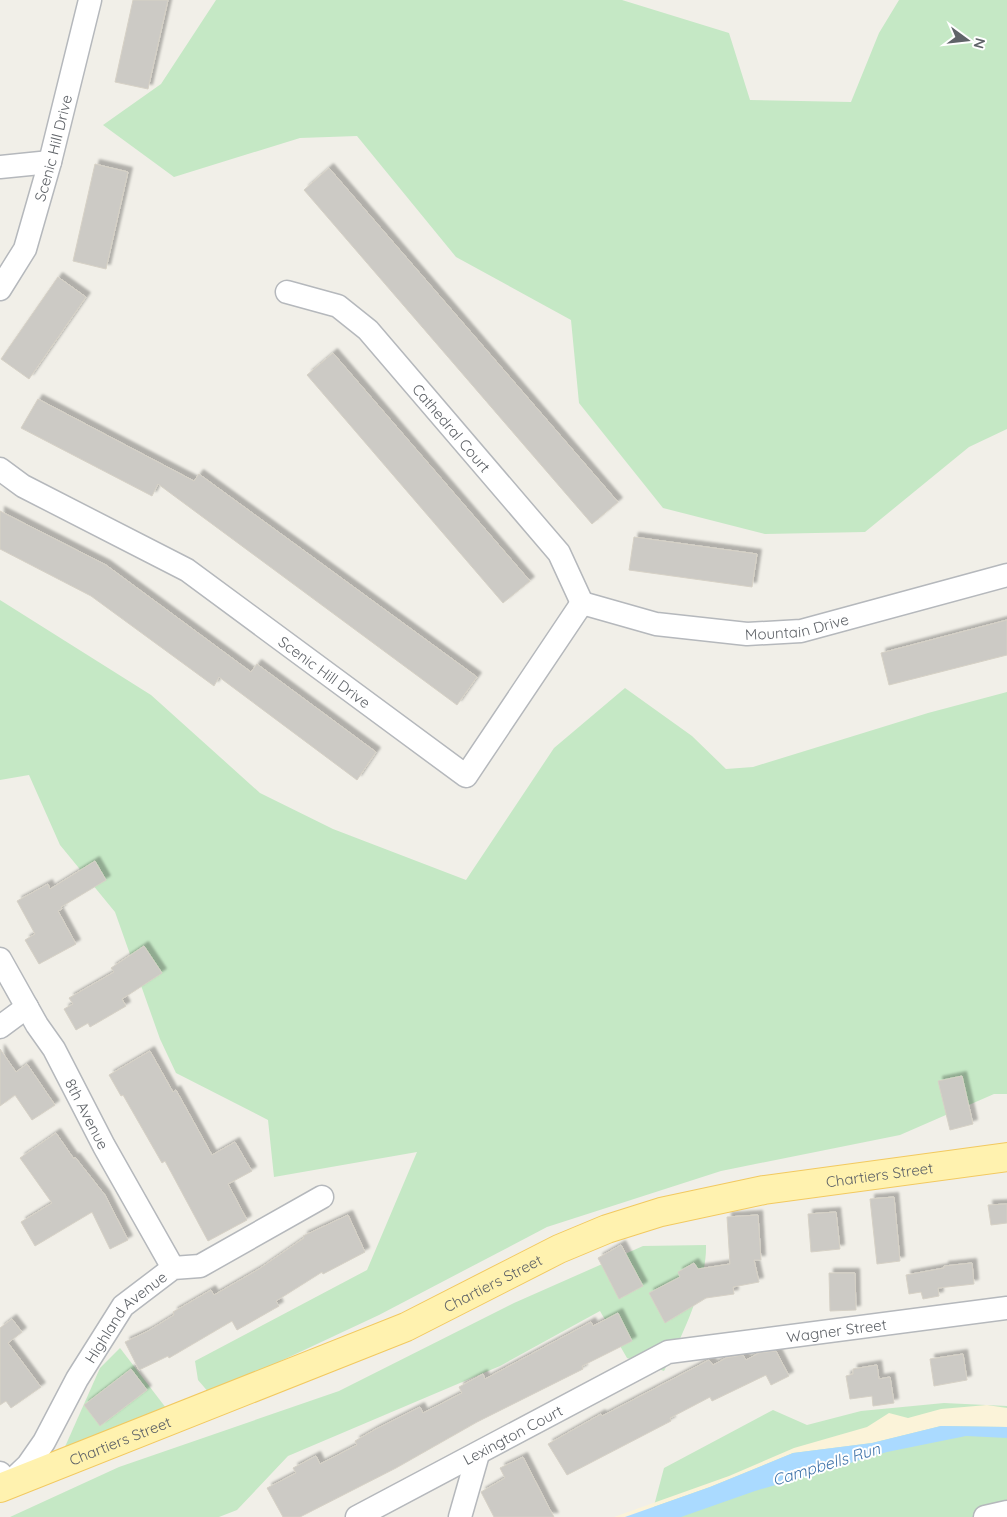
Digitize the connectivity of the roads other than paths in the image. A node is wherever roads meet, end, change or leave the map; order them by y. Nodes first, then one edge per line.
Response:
1 (90, 0) edge
2 (50, 162) junction
3 (0, 166) edge
4 (0, 289) edge
5 (287, 292) dead end
6 (0, 469) edge
7 (1007, 575) edge
8 (582, 603) junction
9 (0, 959) edge
10 (27, 1007) junction
11 (0, 1027) edge
12 (1007, 1156) edge
13 (322, 1197) dead end
14 (173, 1268) junction
15 (1007, 1308) edge
16 (668, 1352) joint
17 (478, 1454) junction
18 (3, 1482) edge
19 (1007, 1512) edge
20 (357, 1517) edge
21 (460, 1517) edge
22 (985, 1517) edge

1 - 2 street, Scenic Hill Drive
2 - 3 street
2 - 4 street, Scenic Hill Drive
5 - 8 street, Cathedral Court
6 - 8 street, Scenic Hill Drive
7 - 8 street, Mountain Drive
9 - 10 street, 8th Avenue
10 - 11 street
10 - 14 street, 8th Avenue
12 - 18 main road, Chartiers Street
13 - 14 street, Highland Avenue
14 - 18 street, Highland Avenue
15 - 16 street, Wagner Street
16 - 17 street, Lexington Court
17 - 20 street, Lexington Court
17 - 21 street
19 - 22 street

